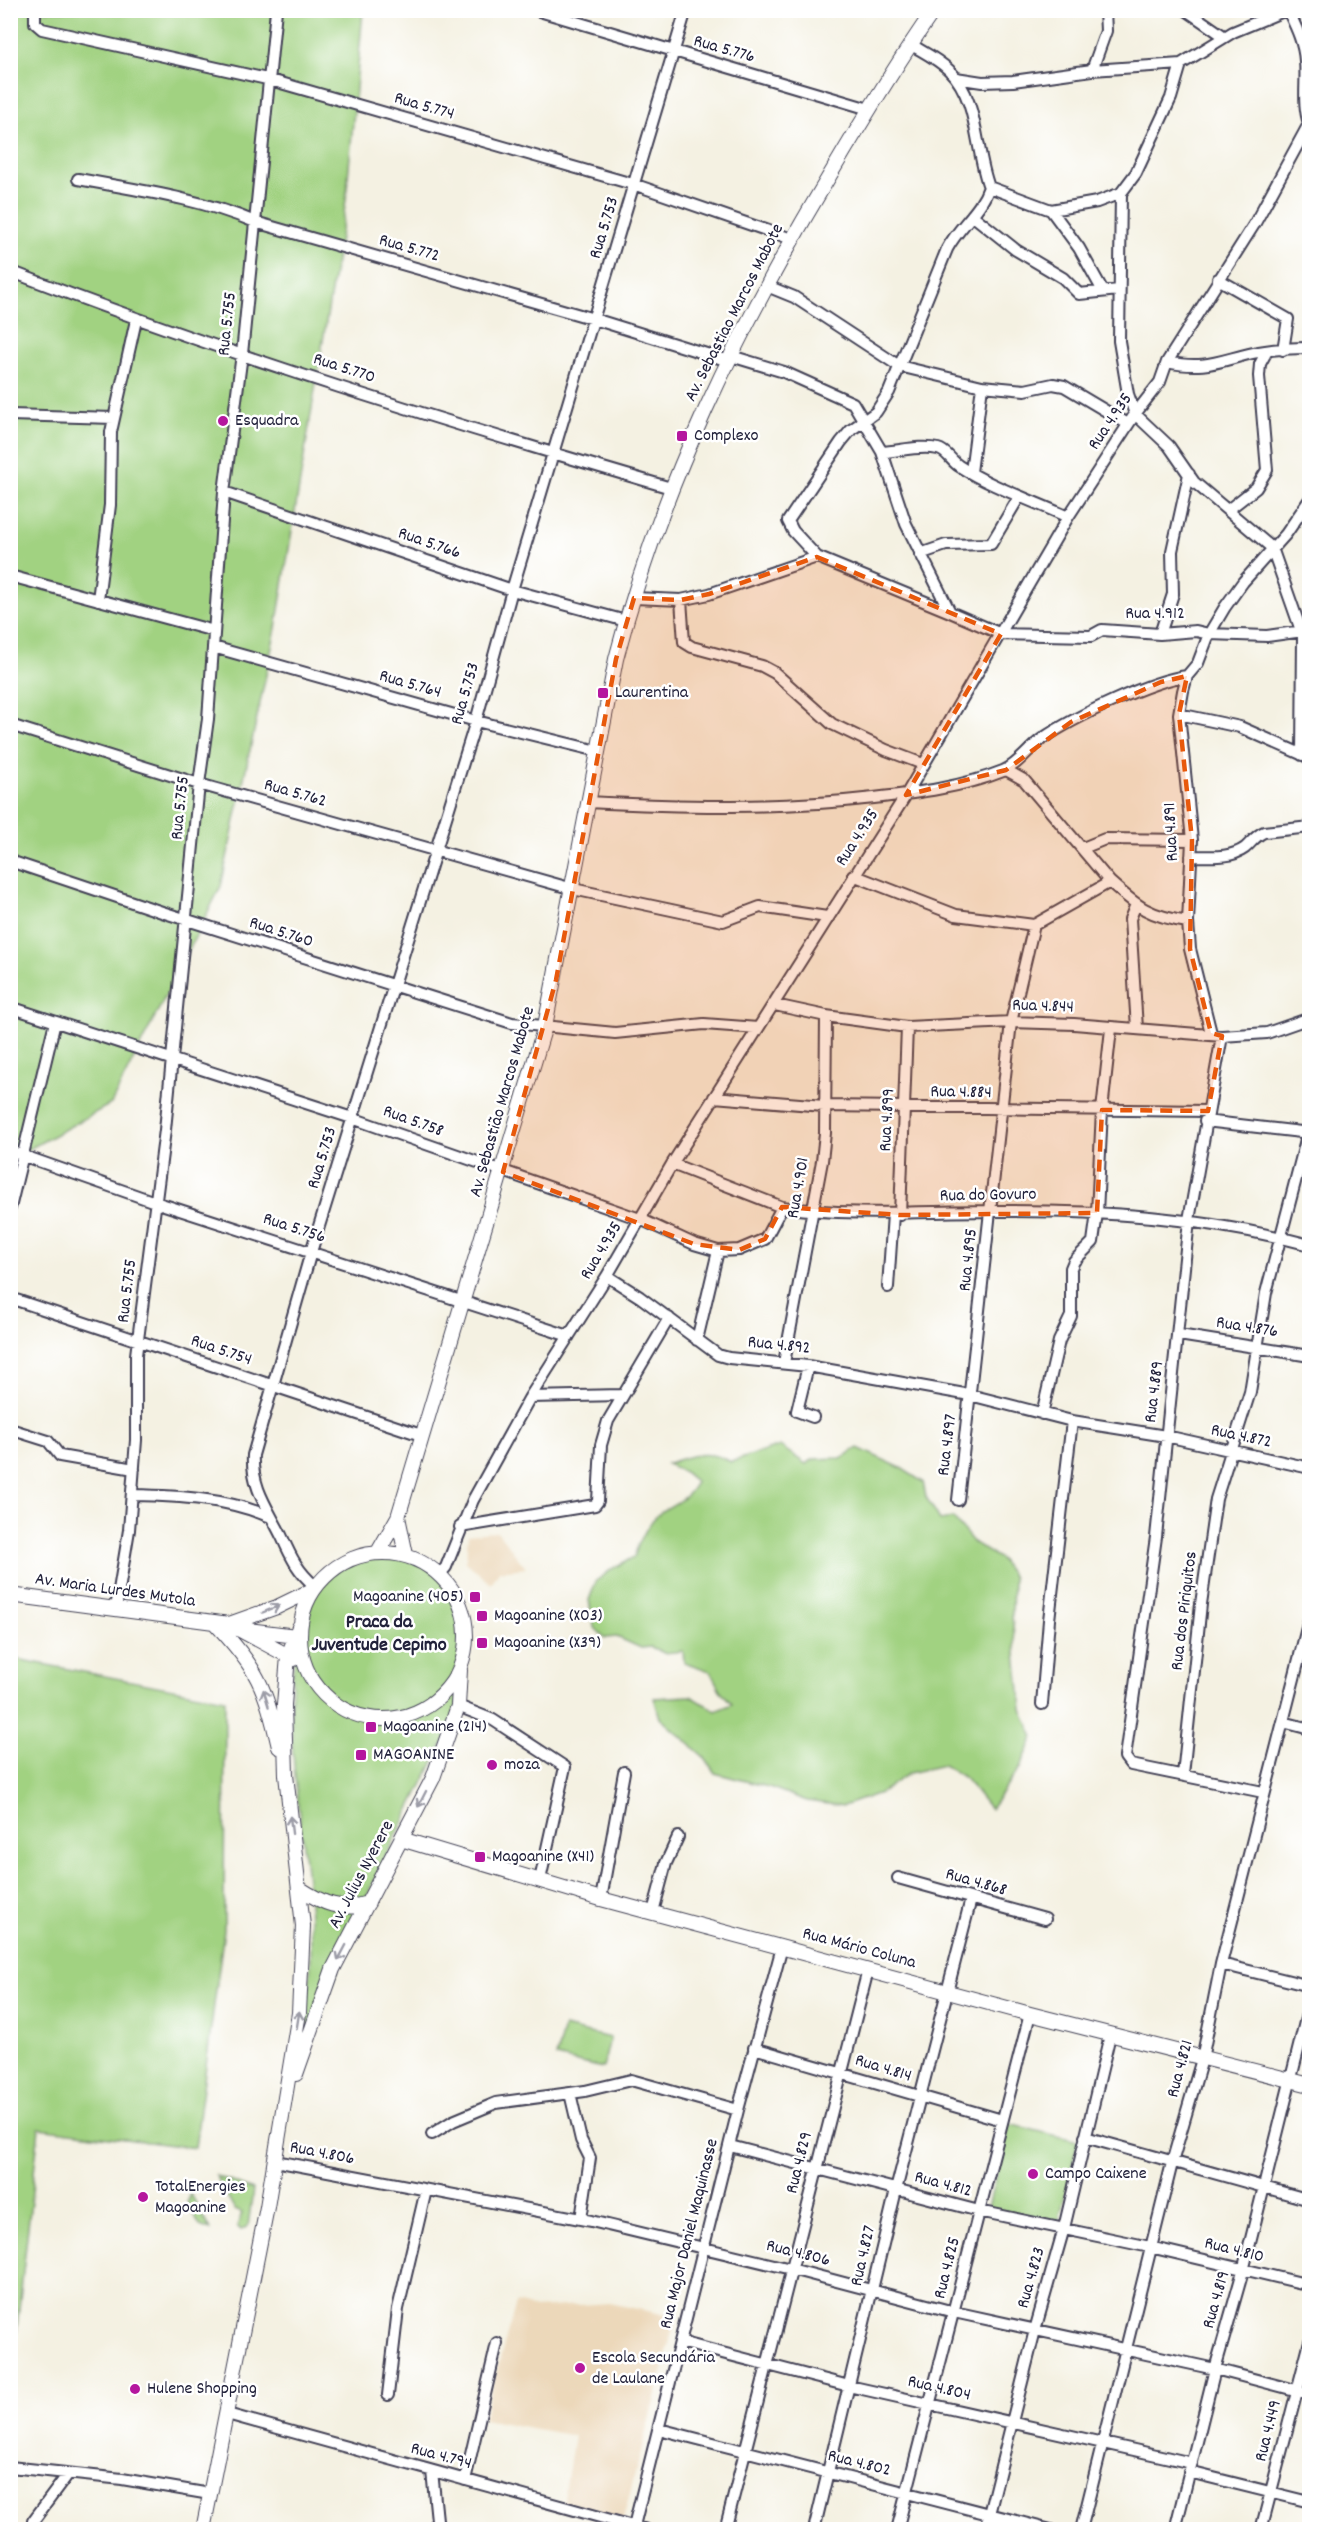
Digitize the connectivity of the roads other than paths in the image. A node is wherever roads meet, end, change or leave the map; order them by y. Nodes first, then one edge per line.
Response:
1 (35, 10) edge
2 (276, 10) edge
3 (536, 10) edge
4 (686, 10) edge
5 (934, 10) edge
6 (1105, 10) edge
7 (1186, 10) edge
8 (1287, 10) edge
9 (1225, 37) junction
10 (910, 44) junction
11 (675, 53) junction
12 (1181, 64) junction
13 (1092, 70) junction
14 (956, 78) junction
15 (267, 79) junction
16 (869, 109) junction
17 (1309, 123) edge
18 (78, 179) dead end
19 (636, 185) junction
20 (989, 187) junction
21 (1121, 193) junction
22 (1051, 210) junction
23 (972, 215) junction
24 (255, 222) junction
25 (792, 239) junction
26 (10, 272) edge
27 (1218, 279) junction
28 (767, 286) junction
29 (1119, 290) junction
30 (1103, 291) junction
31 (594, 319) junction
32 (136, 320) junction
33 (1310, 348) edge
34 (1283, 350) junction
35 (1267, 351) junction
36 (242, 354) junction
37 (730, 358) junction
38 (1167, 362) junction
39 (899, 366) junction
40 (982, 386) junction
41 (1135, 414) junction
42 (10, 415) edge
43 (114, 418) junction
44 (864, 420) junction
45 (1128, 424) junction
46 (882, 452) junction
47 (554, 454) junction
48 (972, 472) junction
49 (1189, 474) junction
50 (670, 488) junction
51 (224, 492) junction
52 (1019, 497) junction
53 (1310, 499) edge
54 (1228, 510) junction
55 (1068, 517) junction
56 (1272, 548) junction
57 (920, 554) junction
58 (817, 557) junction
59 (10, 576) edge
60 (512, 590) junction
61 (634, 598) junction
62 (98, 600) junction
63 (681, 600) junction
64 (950, 612) junction
65 (626, 621) junction
66 (1305, 630) edge
67 (214, 631) junction
68 (1001, 634) junction
69 (1161, 634) junction
70 (1209, 634) junction
71 (213, 647) junction
72 (1187, 676) junction
73 (610, 690) joint
74 (1179, 714) junction
75 (476, 721) junction
76 (10, 725) edge
77 (598, 752) junction
78 (1306, 756) edge
79 (923, 764) junction
80 (1006, 770) junction
81 (199, 784) junction
82 (906, 795) junction
83 (588, 802) junction
84 (1310, 827) edge
85 (1192, 840) junction
86 (1083, 848) junction
87 (435, 850) junction
88 (1191, 856) junction
89 (10, 861) edge
90 (853, 875) junction
91 (1110, 882) junction
92 (573, 889) junction
93 (1136, 904) junction
94 (827, 917) junction
95 (186, 920) junction
96 (1188, 922) junction
97 (1034, 925) junction
98 (392, 986) junction
99 (775, 1005) junction
100 (10, 1007) edge
101 (826, 1016) junction
102 (1310, 1018) edge
103 (55, 1022) junction
104 (1011, 1022) junction
105 (545, 1026) junction
106 (907, 1027) junction
107 (758, 1028) junction
108 (1137, 1028) junction
109 (1111, 1029) junction
110 (1216, 1034) junction
111 (172, 1058) junction
112 (714, 1097) junction
113 (824, 1106) junction
114 (906, 1108) junction
115 (1000, 1110) junction
116 (1102, 1110) junction
117 (1206, 1116) junction
118 (352, 1118) junction
119 (1309, 1130) edge
120 (10, 1151) edge
121 (24, 1155) junction
122 (672, 1164) junction
123 (503, 1172) junction
124 (155, 1202) junction
125 (782, 1207) junction
126 (10, 1208) edge
127 (812, 1210) junction
128 (991, 1211) junction
129 (1097, 1213) junction
130 (896, 1214) junction
131 (640, 1219) junction
132 (1189, 1220) junction
133 (1280, 1237) junction
134 (1310, 1245) edge
135 (718, 1251) junction
136 (311, 1252) junction
137 (607, 1276) junction
138 (888, 1287) dead end
139 (10, 1298) edge
140 (462, 1301) junction
141 (669, 1318) junction
142 (1179, 1335) junction
143 (568, 1336) junction
144 (138, 1340) junction
145 (697, 1340) junction
146 (1258, 1346) junction
147 (1310, 1356) edge
148 (784, 1363) junction
149 (808, 1366) junction
150 (274, 1386) junction
151 (621, 1395) junction
152 (970, 1395) junction
153 (530, 1397) junction
154 (1042, 1413) junction
155 (813, 1417) dead end
156 (1072, 1421) junction
157 (10, 1429) edge
158 (421, 1435) junction
159 (1166, 1436) junction
160 (1229, 1452) junction
161 (1310, 1468) edge
162 (134, 1469) junction
163 (133, 1495) junction
164 (958, 1500) dead end
165 (268, 1516) junction
166 (399, 1517) junction
167 (460, 1527) junction
168 (378, 1552) junction
169 (406, 1555) junction
170 (440, 1574) junction
171 (314, 1588) junction
172 (10, 1595) edge
173 (10, 1601) edge
174 (116, 1608) junction
175 (1309, 1618) edge
176 (222, 1624) junction
177 (297, 1631) junction
178 (288, 1656) junction
179 (462, 1661) junction
180 (304, 1665) junction
181 (1042, 1704) dead end
182 (458, 1706) junction
183 (1283, 1722) junction
184 (1310, 1729) edge
185 (624, 1772) dead end
186 (1183, 1775) junction
187 (286, 1782) junction
188 (1263, 1792) junction
189 (678, 1837) dead end
190 (406, 1841) junction
191 (898, 1878) dead end
192 (540, 1880) junction
193 (299, 1888) junction
194 (601, 1899) junction
195 (971, 1899) junction
196 (368, 1904) junction
197 (653, 1912) junction
198 (1046, 1919) dead end
199 (782, 1947) junction
200 (1221, 1964) junction
201 (868, 1970) junction
202 (1310, 1986) edge
203 (948, 1991) junction
204 (1310, 2002) edge
205 (1030, 2014) junction
206 (1110, 2035) junction
207 (754, 2048) junction
208 (1202, 2059) junction
209 (840, 2073) junction
210 (1292, 2080) junction
211 (1310, 2085) edge
212 (570, 2093) junction
213 (920, 2097) junction
214 (287, 2098) junction
215 (738, 2110) junction
216 (1002, 2120) junction
217 (432, 2134) dead end
218 (1084, 2137) junction
219 (730, 2146) junction
220 (1173, 2159) junction
221 (275, 2161) junction
222 (815, 2170) junction
223 (1263, 2186) junction
224 (426, 2190) junction
225 (896, 2190) junction
226 (1310, 2200) edge
227 (979, 2211) junction
228 (581, 2219) junction
229 (1064, 2228) junction
230 (705, 2247) junction
231 (1150, 2247) junction
232 (791, 2269) junction
233 (1243, 2271) junction
234 (1310, 2285) edge
235 (874, 2290) junction
236 (954, 2312) junction
237 (1035, 2330) junction
238 (1310, 2341) edge
239 (680, 2342) junction
240 (497, 2343) dead end
241 (1124, 2349) junction
242 (768, 2365) junction
243 (1215, 2369) junction
244 (849, 2386) junction
245 (1297, 2391) junction
246 (1310, 2394) edge
247 (388, 2395) dead end
248 (930, 2404) junction
249 (227, 2414) junction
250 (1012, 2423) junction
251 (659, 2429) junction
252 (1102, 2444) junction
253 (745, 2451) junction
254 (10, 2467) edge
255 (1191, 2468) junction
256 (432, 2471) junction
257 (828, 2473) junction
258 (68, 2474) junction
259 (465, 2480) junction
260 (907, 2493) junction
261 (1270, 2493) junction
262 (210, 2494) junction
263 (1310, 2502) edge
264 (989, 2514) junction
265 (33, 2522) dead end
266 (634, 2528) edge
267 (204, 2529) edge
268 (438, 2529) edge
269 (647, 2529) edge
270 (725, 2529) edge
271 (814, 2529) edge
272 (897, 2529) edge
273 (985, 2529) edge
274 (1051, 2529) edge
275 (1081, 2529) edge
276 (1175, 2529) edge
277 (1261, 2529) edge

1 - 15 street, Rua 5.774
2 - 15 street, Rua 5.755
3 - 11 street, Rua 5.776
4 - 11 street, Rua 5.753
5 - 10 main road, Av. Sebastiao Marcos Mabote
6 - 13 street
7 - 9 street
8 - 9 street
8 - 17 street
9 - 12 street
10 - 14 street
10 - 16 main road, Av. Sebastiao Marcos Mabote
11 - 16 street, Rua 5.776
11 - 19 street, Rua 5.753
12 - 13 street
12 - 21 street
13 - 14 street
14 - 20 street
15 - 19 street, Rua 5.774
15 - 24 street, Rua 5.755
16 - 25 main road, Av. Sebastiao Marcos Mabote
17 - 27 street, Rua 4.935
18 - 24 street, Rua 5.772
19 - 25 street, Rua 5.774
19 - 31 street, Rua 5.753
20 - 22 street
20 - 23 street
21 - 22 street
21 - 29 street
22 - 30 street
23 - 30 street
23 - 39 street
24 - 31 street, Rua 5.772
24 - 36 street, Rua 5.755
25 - 28 main road, Av. Sebastiao Marcos Mabote
26 - 32 street, Rua 5.770
27 - 34 street
27 - 38 street, Rua 4.935
28 - 37 main road, Av. Sebastiao Marcos Mabote
28 - 39 street
29 - 30 street
29 - 41 street
31 - 37 street, Rua 5.772
31 - 47 street, Rua 5.753
32 - 36 street, Rua 5.770
32 - 43 street
33 - 34 street
34 - 35 street
35 - 38 street
35 - 54 street
36 - 47 street, Rua 5.770
36 - 51 street, Rua 5.755
37 - 44 street, Rua 5.772
37 - 50 main road, Av. Sebastiao Marcos Mabote
38 - 41 street, Rua 4.935
39 - 40 street
39 - 44 street
40 - 45 street
40 - 48 street
41 - 45 street, Rua 4.935
41 - 49 street
42 - 43 street
43 - 62 street
44 - 46 street, Rua 5.772
44 - 58 street
45 - 55 street, Rua 4.935
46 - 48 street
46 - 57 street, Rua 5.772
47 - 50 street, Rua 5.770
47 - 60 street, Rua 5.753
48 - 52 street
49 - 54 street
49 - 69 street
50 - 61 main road, Av. Sebastiao Marcos Mabote
51 - 60 street, Rua 5.766
51 - 67 street, Rua 5.755
52 - 55 street
52 - 57 street
53 - 56 street, Rua 4.891
54 - 56 street
55 - 68 street, Rua 4.935
56 - 66 street
56 - 70 street, Rua 4.891
57 - 64 street, Rua 5.772
58 - 63 street
58 - 64 street
59 - 62 street
60 - 65 street, Rua 5.766
60 - 75 street, Rua 5.753
61 - 63 street
61 - 65 main road, Av. Sebastiao Marcos Mabote
62 - 67 street
63 - 79 street
64 - 68 street
65 - 73 main road, Av. Sebastiao Marcos Mabote
66 - 70 street, Rua 4.912
66 - 78 street
67 - 71 street, Rua 5.755
68 - 69 street, Rua 4.912
68 - 79 street, Rua 4.935
69 - 70 street, Rua 4.912
70 - 72 street, Rua 4.891
71 - 75 street, Rua 5.764
71 - 81 street, Rua 5.755
72 - 74 street, Rua 4.891
72 - 80 street
73 - 77 main road, Av. Sebastião Marcos Mabote
74 - 78 street
74 - 85 street, Rua 4.891
75 - 77 street, Rua 5.764
75 - 87 street, Rua 5.753
76 - 81 street, Rua 5.762
77 - 83 main road, Av. Sebastião Marcos Mabote
79 - 82 street, Rua 4.935
80 - 82 street
80 - 86 street
81 - 87 street, Rua 5.762
81 - 95 street, Rua 5.755
82 - 83 street
82 - 90 street, Rua 4.935
83 - 92 main road, Av. Sebastião Marcos Mabote
84 - 88 street
85 - 86 street
85 - 88 street, Rua 4.891
86 - 91 street
87 - 92 street, Rua 5.762
87 - 98 street, Rua 5.753
88 - 96 street, Rua 4.891
89 - 95 street, Rua 5.760
90 - 94 street, Rua 4.935
90 - 97 street
91 - 93 street
91 - 97 street
92 - 94 street, Rua 5.762
92 - 105 main road, Av. Sebastião Marcos Mabote
93 - 96 street
93 - 108 street
94 - 99 street, Rua 4.935
95 - 98 street, Rua 5.760
95 - 111 street, Rua 5.755
96 - 110 street, Rua 4.891
97 - 104 street, Rua 4.895
98 - 105 street, Rua 5.760
98 - 118 street, Rua 5.753
99 - 101 street, Rua 4.844
99 - 107 street, Rua 4.935
100 - 103 street, Rua 5.758
101 - 106 street, Rua 4.844
101 - 113 street, Rua 4.901
102 - 110 street, Rua 4.844
103 - 111 street, Rua 5.758
103 - 121 street
104 - 106 street, Rua 4.844
104 - 109 street, Rua 4.844
104 - 115 street, Rua 4.895
105 - 107 street, Rua 5.760
105 - 123 main road, Av. Sebastião Marcos Mabote
106 - 114 street, Rua 4.899
107 - 112 street, Rua 4.935
108 - 109 street, Rua 4.844
108 - 110 street, Rua 4.844
109 - 116 street
110 - 117 street, Rua 4.889
111 - 118 street, Rua 5.758
111 - 124 street, Rua 5.755
112 - 113 street, Rua 4.884
112 - 122 street, Rua 4.935
113 - 114 street, Rua 4.884
113 - 127 street, Rua 4.901
114 - 115 street, Rua 4.884
114 - 130 street, Rua 4.899
115 - 116 street, Rua 4.884
115 - 128 street, Rua 4.895
116 - 117 street, Rua 4.884
116 - 129 street
117 - 119 street, Rua 4.884
117 - 132 street, Rua 4.889
118 - 123 street, Rua 5.758
118 - 136 street, Rua 5.753
119 - 133 street, Rua dos Piriquitos
120 - 121 street, Rua 5.756
121 - 124 street, Rua 5.756
121 - 126 street
122 - 125 street, Rua do Govuro
122 - 131 street, Rua 4.935
123 - 131 street, Rua 5.758
123 - 140 main road, Av. Sebastião Marcos Mabote
124 - 136 street, Rua 5.756
124 - 144 street, Rua 5.755
125 - 127 street, Rua do Govuro
125 - 135 street, Rua 5.758
127 - 130 street, Rua do Govuro
127 - 148 street, Rua 4.901
128 - 129 street, Rua do Govuro
128 - 130 street, Rua do Govuro
128 - 152 street, Rua 4.895
129 - 132 street, Rua do Govuro
129 - 154 street
130 - 138 street, Rua 4.899
131 - 135 street, Rua 5.758
131 - 137 street, Rua 4.935
132 - 133 street, Rua do Govuro
132 - 142 street, Rua 4.889
133 - 134 street, Rua do Govuro
133 - 146 street, Rua dos Piriquitos
135 - 145 street
136 - 140 street, Rua 5.756
136 - 150 street, Rua 5.753
137 - 141 street, Rua 4.892
137 - 143 street, Rua 4.935
139 - 144 street, Rua 5.754
140 - 143 street, Rua 5.756
140 - 158 main road, Av. Sebastião Marcos Mabote
141 - 145 street, Rua 4.892
141 - 151 street
142 - 146 street, Rua 4.876
142 - 159 street, Rua 4.889
143 - 153 street, Rua 4.935
144 - 150 street, Rua 5.754
144 - 162 street, Rua 5.755
145 - 148 street, Rua 4.892
146 - 147 street, Rua 4.876
146 - 160 street, Rua dos Piriquitos
148 - 149 street, Rua 4.892
149 - 152 street, Rua 4.892
149 - 155 street
150 - 158 street, Rua 5.754
150 - 165 street, Rua 5.753
151 - 153 street
151 - 167 street
152 - 154 street, Rua 4.892
152 - 164 street, Rua 4.897
153 - 167 street, Rua 4.935
154 - 156 street, Rua 4.892
156 - 159 street, Rua 4.872
156 - 181 street
157 - 162 street
158 - 166 main road, Av. Sebastião Marcos Mabote
159 - 160 street, Rua 4.872
159 - 186 street, Rua 4.889
160 - 161 street, Rua 4.872
160 - 186 street, Rua dos Piriquitos
162 - 163 street, Rua 5.755
163 - 165 street
163 - 174 street, Rua 5.755
165 - 171 street, Rua 5.753
166 - 168 main road, Av. Sebastião Marcos Mabote
166 - 169 main road, Av. Sebastião Marcos Mabote
167 - 170 street, Rua 4.935
168 - 169 main road
168 - 171 main road
169 - 170 main road
170 - 179 main road
176 -> 171 main road
171 - 177 main road
172 - 174 main road, Av. Maria Lurdes Mutola
173 - 177 main road
174 - 176 main road, Av. Maria Lurdes Mutola
175 - 183 street, Rua 4.821
176 - 178 main road
187 -> 176 main road
177 - 178 main road, Av. Julius Nyerere
177 - 180 main road
178 - 180 main road
178 - 187 main road, Av. Julius Nyerere
179 - 180 main road
179 - 182 main road, Av. Julius Nyerere
182 -> 190 main road, Av. Julius Nyerere
182 - 192 street
183 - 184 street
183 - 188 street, Rua 4.821
185 - 194 street
186 - 188 street
193 -> 187 main road, Av. Julius Nyerere
188 - 200 street, Rua 4.821
189 - 197 street
190 - 192 main road, Rua Mário Coluna
190 - 196 main road, Av. Julius Nyerere
191 - 195 street, Rua 4.868
192 - 194 main road, Rua Mário Coluna
193 - 196 main road
214 -> 193 main road, Av. Julius Nyerere
194 - 197 main road, Rua Mário Coluna
195 - 198 street, Rua 4.868
195 - 203 street, Rua 4.827
196 -> 214 main road, Av. Julius Nyerere
197 - 199 main road, Rua Mário Coluna
199 - 201 main road, Rua Mário Coluna
199 - 207 street, Rua Major Daniel Maquinasse
200 - 202 street
200 - 208 street, Rua 4.821
201 - 203 main road, Rua Mário Coluna
201 - 209 street, Rua 4.829
203 - 205 main road, Rua Mário Coluna
203 - 213 street, Rua 4.827
204 - 210 street, Rua 4.819
205 - 206 main road, Rua Mário Coluna
205 - 216 street, Rua 4.825
206 - 208 main road, Rua Mário Coluna
206 - 218 street, Rua 4.823
207 - 209 street, Rua 4.814
207 - 215 street, Rua Major Daniel Maquinasse
208 - 210 main road, Rua Mário Coluna
208 - 220 street, Rua 4.821
209 - 213 street, Rua 4.814
209 - 222 street, Rua 4.829
210 - 211 main road, Rua Mário Coluna
210 - 223 street, Rua 4.819
212 - 215 street
212 - 217 street
212 - 228 street
213 - 216 street, Rua 4.814
213 - 225 street, Rua 4.827
214 - 221 main road, Av. Julius Nyerere
215 - 219 street, Rua Major Daniel Maquinasse
216 - 227 street, Rua 4.825
218 - 220 street
218 - 229 street, Rua 4.823
219 - 222 street, Rua 4.812
219 - 230 street, Rua Major Daniel Maquinasse
220 - 223 street
220 - 231 street, Rua 4.821
221 - 224 street, Rua 4.806
221 - 249 main road, Av. Julius Nyerere
222 - 225 street, Rua 4.812
222 - 232 street, Rua 4.829
223 - 226 street
223 - 233 street, Rua 4.819
224 - 228 street, Rua 4.806
224 - 247 street
225 - 227 street, Rua 4.812
225 - 235 street, Rua 4.827
227 - 229 street, Rua 4.812
227 - 236 street, Rua 4.825
228 - 230 street, Rua 4.806
229 - 231 street, Rua 4.812
229 - 237 street, Rua 4.823
230 - 232 street, Rua 4.806
230 - 239 street, Rua Major Daniel Maquinasse
231 - 233 street, Rua 4.810
231 - 241 street, Rua 4.821
232 - 235 street, Rua 4.806
232 - 242 street, Rua 4.829
233 - 234 street, Rua 4.810
233 - 243 street, Rua 4.819
235 - 236 street, Rua 4.806
235 - 244 street, Rua 4.827
236 - 237 street, Rua 4.806
236 - 248 street, Rua 4.825
237 - 241 street, Rua 4.806
237 - 250 street, Rua 4.823
238 - 245 street, Rua 4.449
239 - 242 street, Rua 4.804
239 - 251 street, Rua Major Daniel Maquinasse
240 - 259 street
241 - 243 street, Rua 4.806
241 - 252 street, Rua 4.821
242 - 244 street, Rua 4.804
242 - 253 street, Rua 4.829
243 - 245 street, Rua 4.806
243 - 255 street, Rua 4.819
244 - 248 street, Rua 4.804
244 - 257 street, Rua 4.827
245 - 246 street, Rua 4.806
245 - 261 street, Rua 4.449
248 - 250 street, Rua 4.804
248 - 260 street, Rua 4.825
249 - 256 street, Rua 4.794
249 - 262 main road, Av. Julius Nyerere
250 - 252 street, Rua 4.804
250 - 264 street, Rua 4.823
251 - 253 street, Rua 4.802
251 - 266 street, Rua Major Daniel Maquinasse
252 - 255 street, Rua 4.804
252 - 275 street, Rua 4.821
253 - 257 street, Rua 4.802
253 - 270 street
254 - 258 street
255 - 261 street, Rua 4.804
255 - 276 street, Rua 4.819
256 - 259 street, Rua 4.794
256 - 268 street
257 - 260 street, Rua 4.802
257 - 271 street, Rua 4.827
258 - 262 street
258 - 265 street
259 - 266 street, Rua 4.794
260 - 264 street, Rua 4.802
260 - 272 street, Rua 4.825
261 - 263 street, Rua 4.804
261 - 277 street, Rua 4.449
262 - 267 main road, Av. Julius Nyerere
264 - 273 street, Rua 4.823
264 - 274 street, Rua 4.802
266 - 269 street, Rua 4.794

